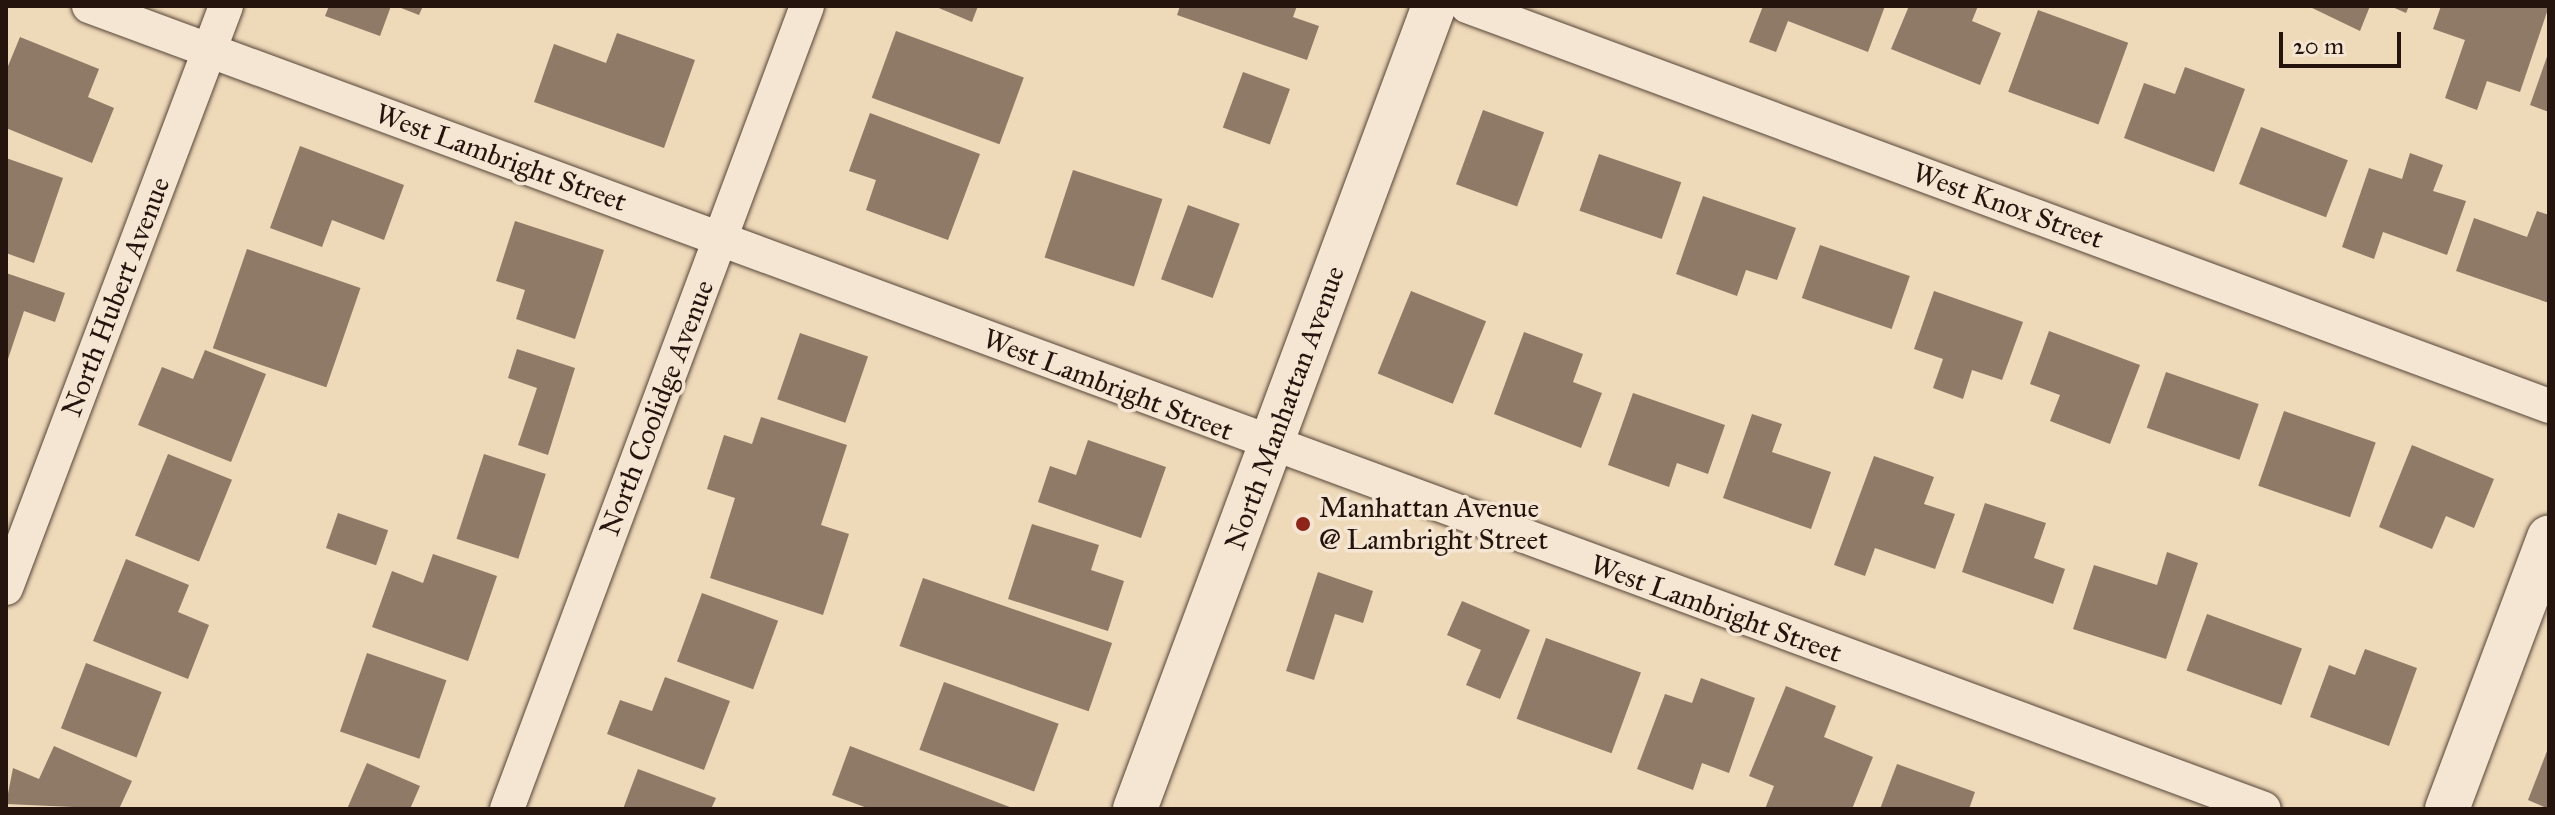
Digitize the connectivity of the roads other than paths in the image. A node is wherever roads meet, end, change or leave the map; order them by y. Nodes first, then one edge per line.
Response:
1 (89, 6) edge
2 (226, 6) edge
3 (807, 6) edge
4 (1434, 6) edge
5 (1467, 6) edge
6 (209, 50) junction
7 (721, 239) junction
8 (2549, 406) edge
9 (1270, 446) junction
10 (2549, 537) edge
11 (6, 588) edge
12 (507, 809) edge
13 (1135, 809) edge
14 (2264, 809) edge
15 (2447, 809) edge

1 - 6 street, West Lambright Street
2 - 6 street, North Hubert Avenue
3 - 7 street, North Coolidge Avenue
4 - 9 street, North Manhattan Avenue
5 - 8 street, West Knox Street
6 - 7 street, West Lambright Street
6 - 11 street, North Hubert Avenue
7 - 9 street, West Lambright Street
7 - 12 street, North Coolidge Avenue
9 - 13 street, North Manhattan Avenue
9 - 14 street, West Lambright Street
10 - 15 street

